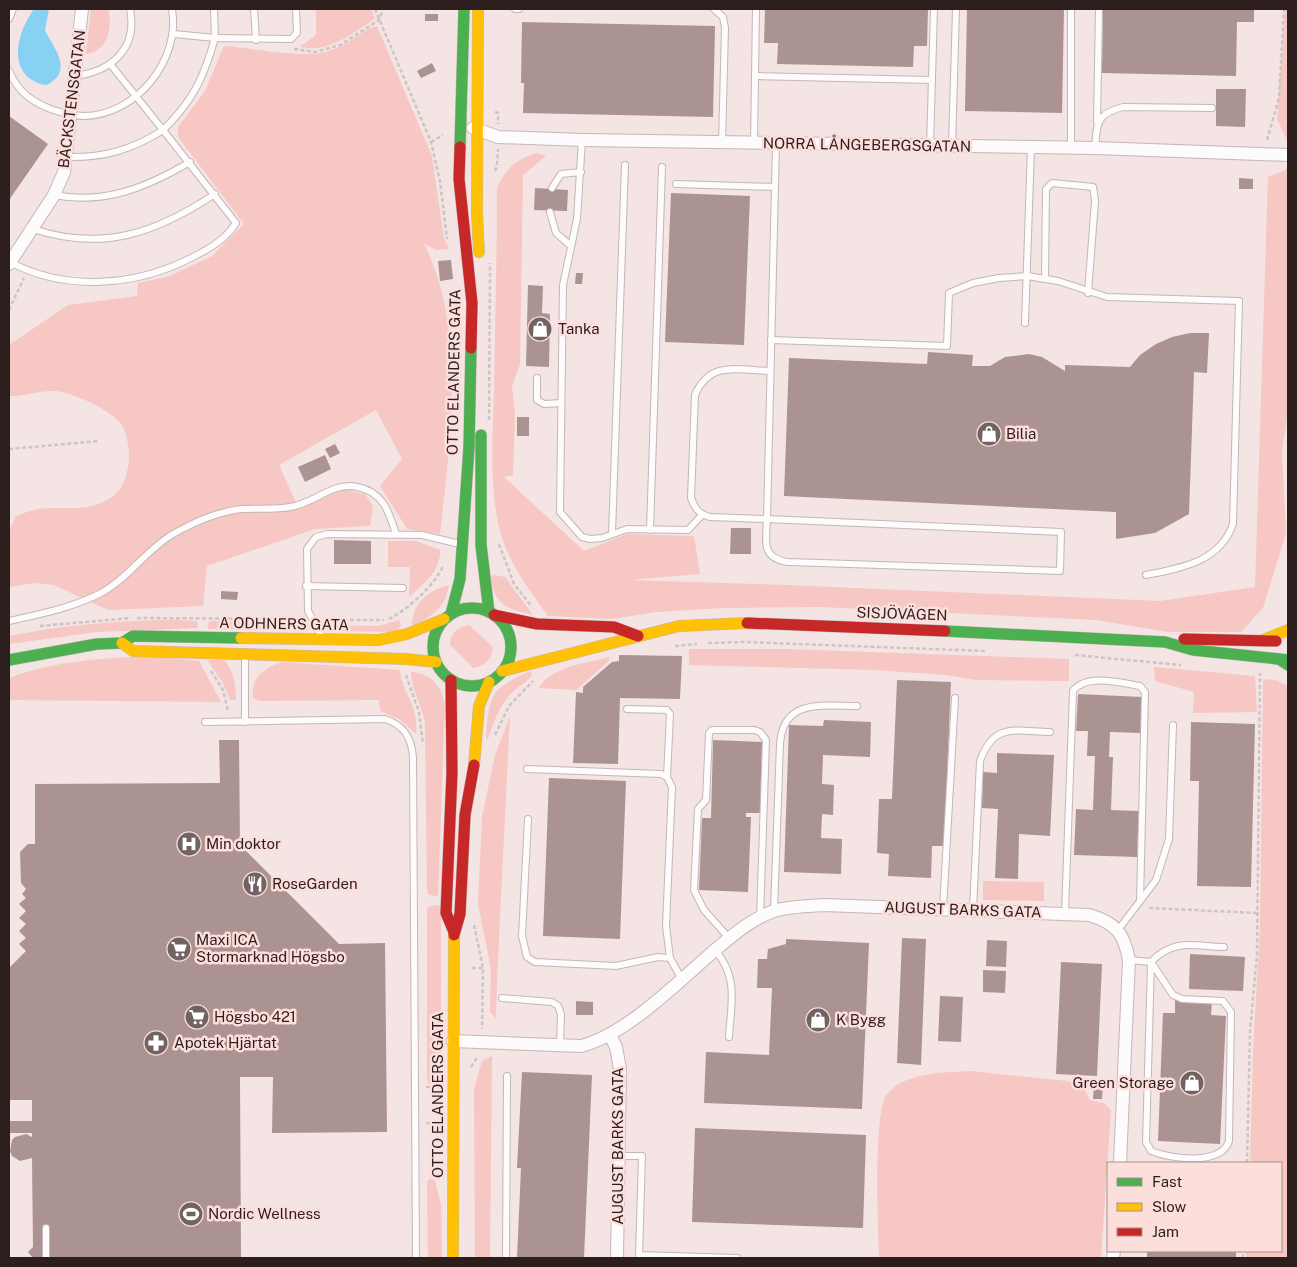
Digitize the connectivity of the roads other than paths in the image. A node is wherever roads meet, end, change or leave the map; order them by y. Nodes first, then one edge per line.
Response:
1 (13, 9) edge
2 (82, 9) edge
3 (130, 9) edge
4 (172, 9) edge
5 (214, 9) edge
6 (254, 9) edge
7 (296, 9) edge
8 (464, 9) edge
9 (478, 9) edge
10 (714, 9) edge
11 (756, 9) edge
12 (934, 9) edge
13 (956, 9) edge
14 (1071, 9) edge
15 (1099, 9) edge
16 (9, 19) edge
17 (174, 34) junction
18 (215, 38) junction
19 (256, 40) junction
20 (111, 64) junction
21 (9, 70) edge
22 (74, 76) junction
23 (755, 76) junction
24 (932, 80) junction
25 (137, 97) junction
26 (460, 108) junction
27 (1212, 108) dead end
28 (70, 116) junction
29 (1097, 125) junction
30 (164, 130) junction
31 (478, 132) junction
32 (582, 140) junction
33 (722, 142) junction
34 (754, 143) junction
35 (776, 144) junction
36 (930, 146) junction
37 (952, 146) junction
38 (1032, 148) junction
39 (1071, 148) junction
40 (1095, 148) junction
41 (1288, 156) edge
42 (66, 157) junction
43 (190, 162) junction
44 (626, 165) dead end
45 (662, 167) dead end
46 (581, 172) junction
47 (676, 184) dead end
48 (552, 188) dead end
49 (775, 188) junction
50 (215, 194) junction
51 (54, 195) junction
52 (550, 212) dead end
53 (33, 229) junction
54 (571, 246) junction
55 (9, 263) edge
56 (1027, 276) junction
57 (1045, 278) junction
58 (1088, 293) junction
59 (1025, 323) dead end
60 (771, 340) junction
61 (770, 371) junction
62 (537, 378) dead end
63 (561, 403) junction
64 (702, 514) junction
65 (767, 519) junction
66 (650, 530) junction
67 (612, 533) junction
68 (396, 534) junction
69 (461, 544) junction
70 (1146, 575) dead end
71 (306, 586) junction
72 (403, 588) dead end
73 (491, 614) junction
74 (447, 617) junction
75 (9, 621) edge
76 (1288, 630) edge
77 (638, 636) junction
78 (246, 639) junction
79 (1263, 640) junction
80 (322, 641) junction
81 (1288, 641) edge
82 (1165, 642) junction
83 (122, 643) junction
84 (245, 655) junction
85 (9, 660) edge
86 (1285, 661) edge
87 (436, 662) junction
88 (502, 671) junction
89 (452, 680) junction
90 (489, 682) junction
91 (955, 698) dead end
92 (858, 706) dead end
93 (627, 709) dead end
94 (205, 722) dead end
95 (245, 722) junction
96 (1173, 725) dead end
97 (1050, 732) dead end
98 (527, 769) dead end
99 (667, 777) junction
100 (528, 819) dead end
101 (1140, 901) junction
102 (943, 909) junction
103 (974, 910) junction
104 (774, 911) junction
105 (1065, 913) junction
106 (760, 918) junction
107 (1118, 930) junction
108 (454, 932) junction
109 (729, 938) junction
110 (1224, 947) dead end
111 (715, 950) junction
112 (670, 958) junction
113 (1129, 960) junction
114 (1151, 962) junction
115 (681, 978) junction
116 (502, 998) dead end
117 (610, 1035) junction
118 (729, 1037) dead end
119 (453, 1041) junction
120 (560, 1045) junction
121 (507, 1076) dead end
122 (618, 1156) junction
123 (1120, 1162) edge
124 (46, 1228) dead end
125 (46, 1258) edge
126 (416, 1258) edge
127 (453, 1258) edge
128 (506, 1258) edge
129 (617, 1258) edge
130 (737, 1258) edge

1 - 16 lane
2 - 22 street, BÄCKSTENSGATAN
3 - 20 lane
4 - 17 lane
5 - 18 lane
6 - 19 lane
7 - 19 lane
8 - 26 main road, OTTO ELANDERS GATA
9 - 31 main road, OTTO ELANDERS GATA
10 - 33 lane
11 - 23 lane
12 - 24 lane
13 - 37 lane
14 - 39 lane
15 - 29 lane
17 - 18 lane
17 - 25 lane
18 - 19 lane
18 - 30 lane
20 - 22 lane
20 - 25 lane
21 - 28 lane
22 - 28 street, BÄCKSTENSGATAN
23 - 24 lane
23 - 34 lane
24 - 36 lane
25 - 28 lane
25 - 30 lane
26 - 31 street
26 - 69 main road, OTTO ELANDERS GATA
27 - 29 lane
28 - 42 street, BÄCKSTENSGATAN
29 - 40 lane
30 - 42 lane
30 - 43 lane
31 - 32 street, NORRA LÅNGEBERGSGATAN
31 - 73 main road, OTTO ELANDERS GATA
32 - 33 street, NORRA LÅNGEBERGSGATAN
32 - 46 lane
33 - 34 street, NORRA LÅNGEBERGSGATAN
34 - 35 street, NORRA LÅNGEBERGSGATAN
35 - 36 street, NORRA LÅNGEBERGSGATAN
35 - 49 lane
36 - 37 street, NORRA LÅNGEBERGSGATAN
37 - 38 street, NORRA LÅNGEBERGSGATAN
38 - 39 street, NORRA LÅNGEBERGSGATAN
38 - 56 lane
39 - 40 street, NORRA LÅNGEBERGSGATAN
40 - 41 street, NORRA LÅNGEBERGSGATAN
42 - 51 street, BÄCKSTENSGATAN
43 - 50 lane
43 - 51 lane
44 - 67 lane
45 - 66 lane
46 - 48 lane
46 - 54 lane
47 - 49 lane
49 - 60 lane
50 - 53 lane
50 - 55 lane
51 - 53 street, BÄCKSTENSGATAN
52 - 54 lane
53 - 55 street, BÄCKSTENSGATAN
54 - 63 lane
56 - 57 lane
56 - 59 lane
56 - 60 lane
57 - 58 lane
57 - 58 lane
58 - 70 lane
60 - 61 lane
61 - 64 lane
61 - 65 lane
62 - 63 lane
63 - 67 lane
64 - 65 lane
64 - 66 lane
65 - 65 lane
66 - 67 lane
68 - 69 lane
68 - 71 lane
68 - 75 lane
69 - 74 main road, OTTO ELANDERS GATA
71 - 72 lane
71 - 80 lane
73 - 74 main road
73 - 77 main road
73 - 88 main road, OTTO ELANDERS GATA
74 - 80 main road, A ODHNERS GATA
74 - 87 main road, OTTO ELANDERS GATA
76 - 79 main road
77 - 82 main road, SISJÖVÄGEN
77 - 88 main road, SISJÖVÄGEN
78 - 80 main road, A ODHNERS GATA
78 - 83 main road, A ODHNERS GATA
78 - 84 lane
79 - 81 main road, SISJÖVÄGEN
79 - 82 main road, SISJÖVÄGEN
82 - 86 main road, SISJÖVÄGEN
83 - 84 main road, A ODHNERS GATA
83 - 85 main road, A ODHNERS GATA
84 - 87 main road, A ODHNERS GATA
84 - 95 lane
87 - 89 main road
88 - 90 main road, OTTO ELANDERS GATA
89 - 90 main road
89 - 108 main road, OTTO ELANDERS GATA
90 - 108 main road, OTTO ELANDERS GATA
91 - 102 lane
92 - 104 lane
93 - 99 lane
94 - 95 lane
95 - 126 lane
96 - 101 lane
97 - 103 lane
98 - 99 lane
99 - 112 lane
100 - 112 lane
101 - 105 lane
101 - 107 lane
102 - 103 street, AUGUST BARKS GATA
102 - 104 street, AUGUST BARKS GATA
103 - 105 street, AUGUST BARKS GATA
104 - 106 street, AUGUST BARKS GATA
105 - 107 street, AUGUST BARKS GATA
106 - 109 street, AUGUST BARKS GATA
106 - 109 lane
107 - 113 street
108 - 119 main road, OTTO ELANDERS GATA
109 - 111 street, AUGUST BARKS GATA
110 - 114 lane
111 - 115 street, AUGUST BARKS GATA
111 - 118 lane
112 - 115 lane
113 - 114 lane
113 - 123 street
114 - 114 lane
115 - 117 street, AUGUST BARKS GATA
116 - 120 lane
117 - 120 street, AUGUST BARKS GATA
117 - 122 street, AUGUST BARKS GATA
119 - 120 street, AUGUST BARKS GATA
119 - 127 main road, OTTO ELANDERS GATA
121 - 128 lane
122 - 129 street, AUGUST BARKS GATA
122 - 130 lane
124 - 125 lane

